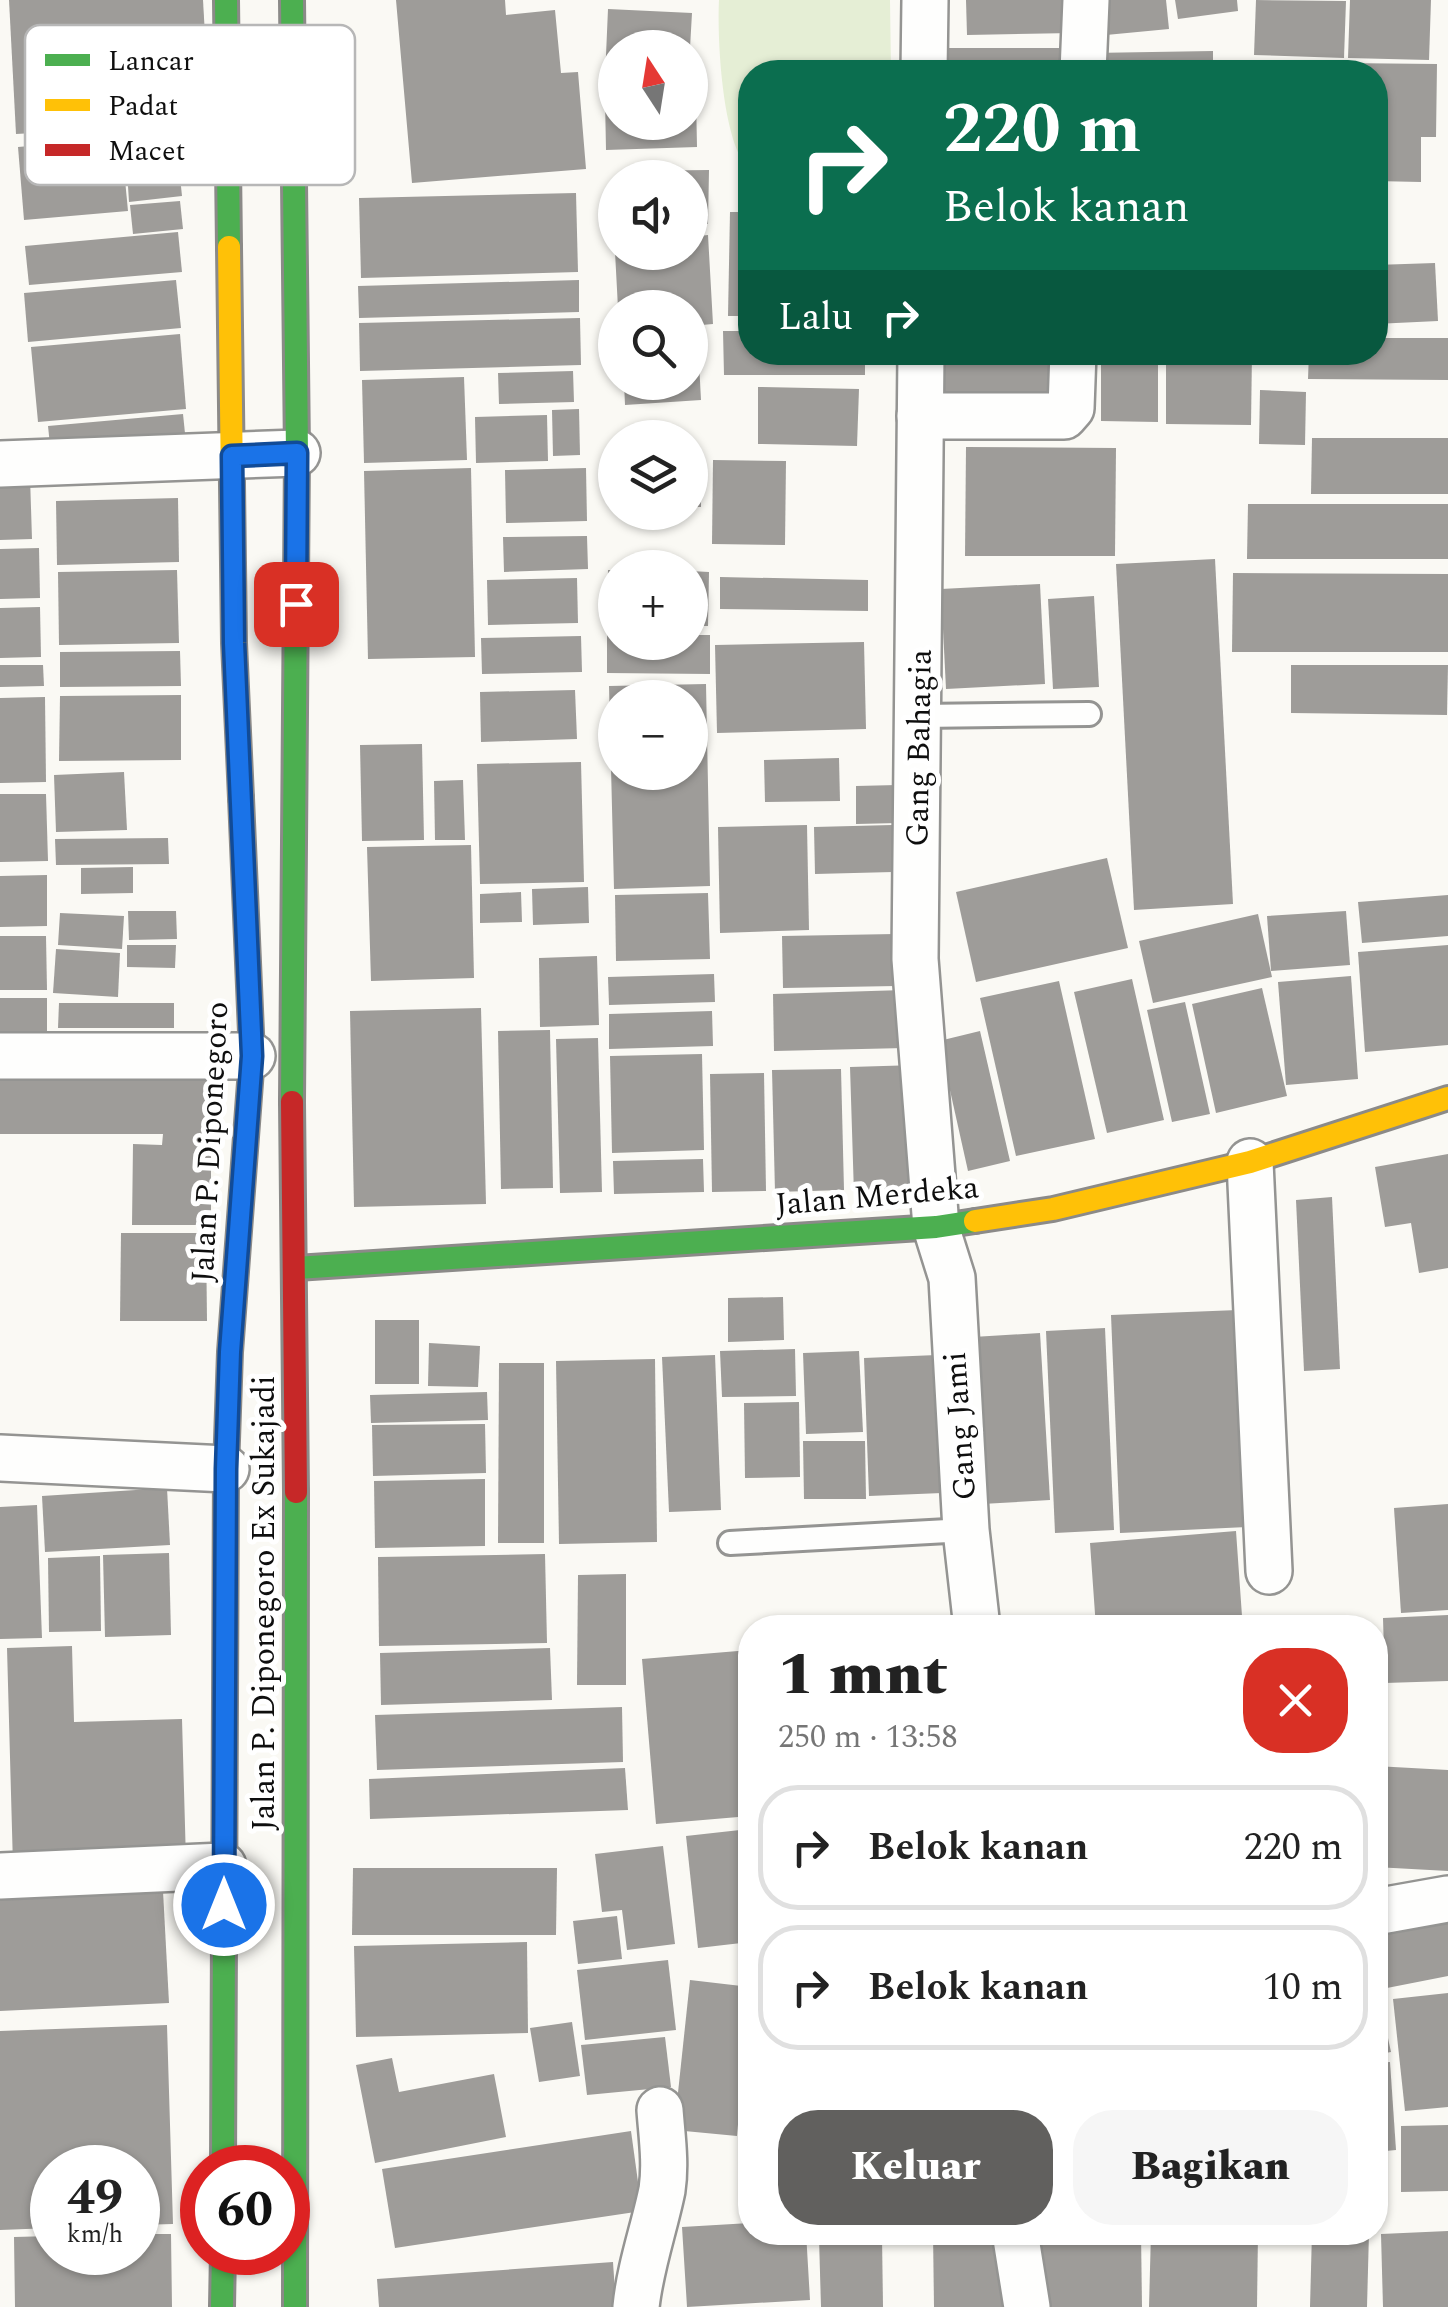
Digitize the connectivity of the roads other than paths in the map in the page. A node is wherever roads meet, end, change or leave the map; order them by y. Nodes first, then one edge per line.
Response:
1 (226, 0) edge
2 (292, 0) edge
3 (925, 0) edge
4 (1086, 0) edge
5 (226, 25) edge
6 (292, 25) edge
7 (924, 60) edge
8 (1084, 60) edge
9 (228, 185) edge
10 (294, 185) edge
11 (921, 365) edge
12 (1072, 365) edge
13 (920, 416) junction
14 (297, 453) junction
15 (232, 456) junction
16 (0, 464) edge
17 (1089, 714) dead end
18 (919, 716) junction
19 (0, 1056) edge
20 (252, 1056) junction
21 (1448, 1098) edge
22 (1250, 1162) junction
23 (936, 1227) junction
24 (296, 1268) junction
25 (0, 1458) edge
26 (226, 1469) junction
27 (966, 1530) junction
28 (730, 1543) dead end
29 (1268, 1571) dead end
30 (976, 1615) edge
31 (223, 1866) junction
32 (0, 1876) edge
33 (1448, 1899) edge
34 (1388, 1910) edge
35 (660, 2110) dead end
36 (224, 2145) edge
37 (1017, 2245) edge
38 (223, 2275) edge
39 (222, 2307) edge
40 (295, 2307) edge
41 (636, 2307) edge
42 (1027, 2307) edge

1 - 5 main road, Jalan P. Diponegoro
2 - 6 main road, Jalan P. Diponegoro Ex Sukajadi
3 - 7 street
4 - 8 street
9 - 15 main road, Jalan P. Diponegoro
10 - 14 main road, Jalan P. Diponegoro Ex Sukajadi
11 - 13 street, Gang Bahagia
12 - 13 street
13 - 18 street, Gang Bahagia
14 - 15 street
14 - 24 main road, Jalan P. Diponegoro Ex Sukajadi
15 - 16 street
15 - 20 main road, Jalan P. Diponegoro
17 - 18 lane
18 - 23 street, Gang Bahagia
19 - 20 street
20 - 26 main road, Jalan P. Diponegoro
21 - 22 main road, Jalan Merdeka
22 - 23 main road, Jalan Merdeka
22 - 29 street
23 - 24 main road, Jalan Merdeka
23 - 27 street, Gang Jami
24 - 40 main road, Jalan P. Diponegoro Ex Sukajadi
25 - 26 street
26 - 31 main road, Jalan P. Diponegoro
27 - 28 lane
27 - 30 street, Gang Jami
31 - 32 street
31 - 36 main road, Jalan P. Diponegoro
33 - 34 street
35 - 41 street
37 - 42 street
38 - 39 main road

